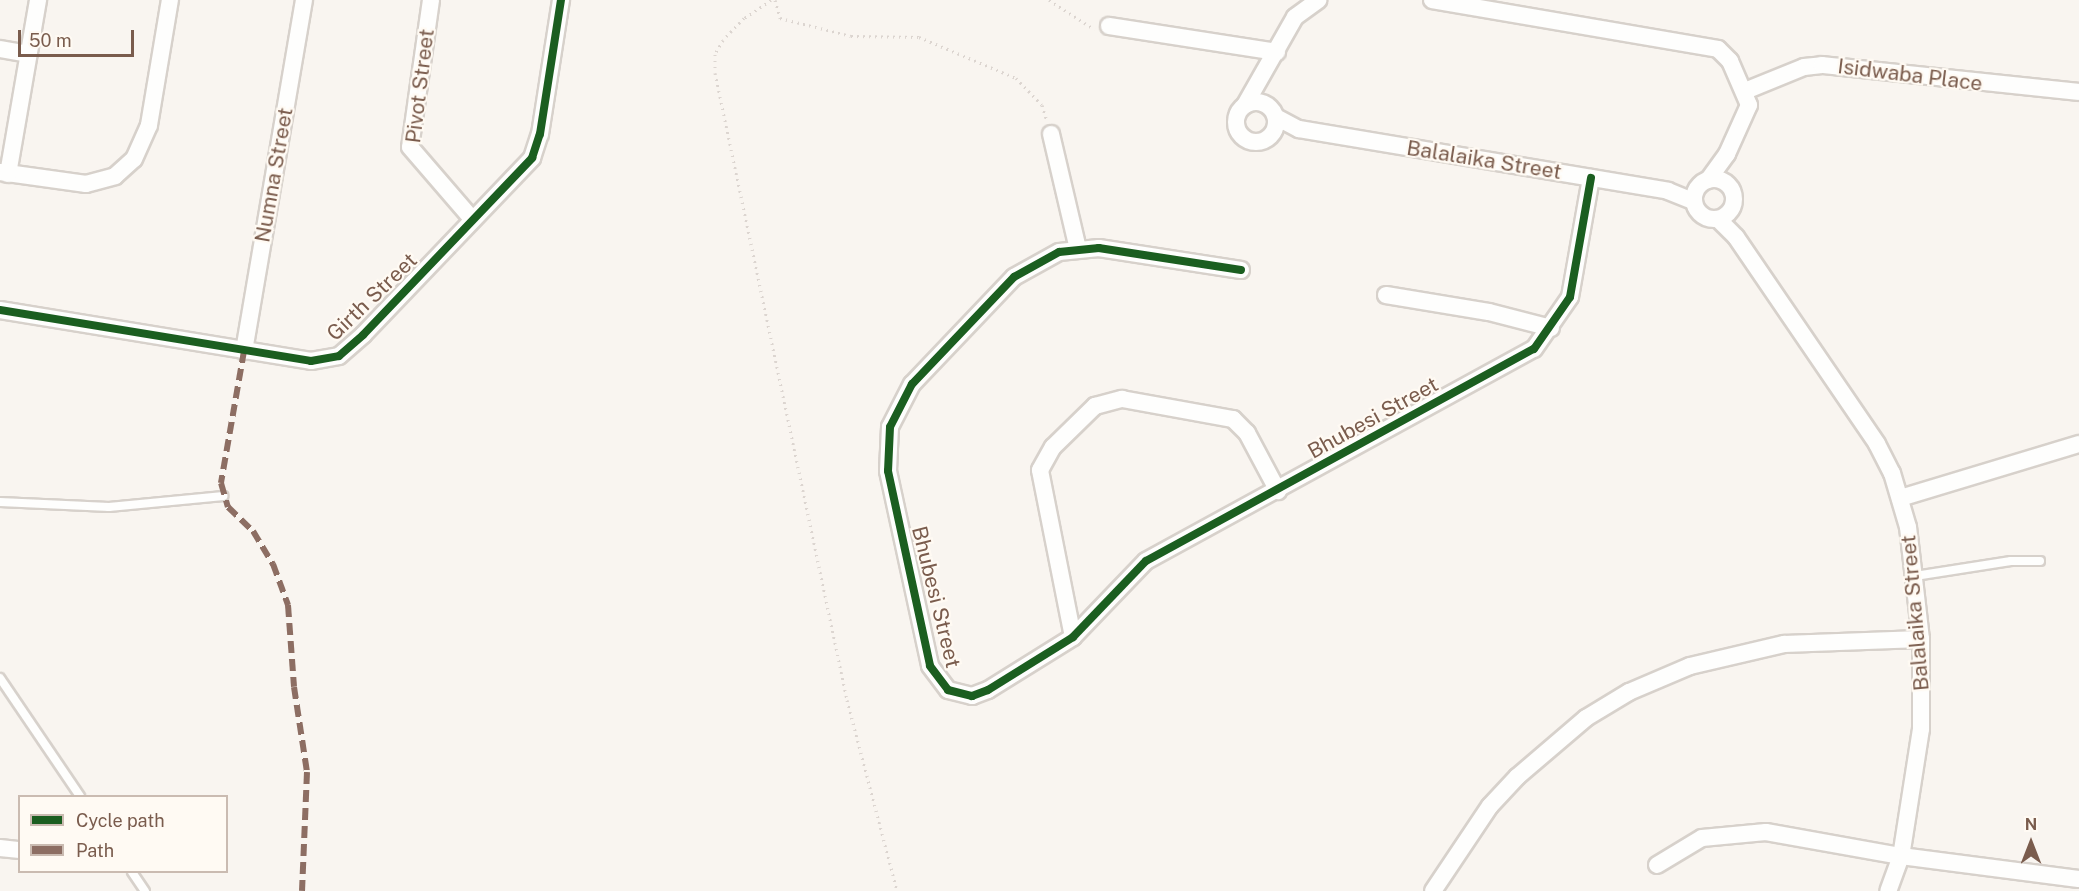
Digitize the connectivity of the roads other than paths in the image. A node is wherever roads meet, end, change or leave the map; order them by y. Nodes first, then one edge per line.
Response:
1 (38, 0) edge
2 (170, 0) edge
3 (304, 0) edge
4 (431, 0) edge
5 (561, 0) edge
6 (1318, 0) edge
7 (1432, 0) edge
8 (1109, 26) road end
9 (0, 50) edge
10 (1277, 52) junction
11 (29, 54) junction
12 (1266, 73) junction
13 (1746, 91) junction
14 (2079, 92) edge
15 (1264, 103) junction
16 (1245, 105) junction
17 (1276, 117) junction
18 (1299, 129) junction
19 (1051, 134) road end
20 (1272, 135) junction
21 (1727, 154) junction
22 (4, 173) edge
23 (1591, 178) junction
24 (1726, 183) junction
25 (1700, 189) junction
26 (1733, 207) junction
27 (1718, 219) junction
28 (473, 220) junction
29 (1736, 237) junction
30 (1078, 249) junction
31 (1241, 270) dead end
32 (1386, 295) dead end
33 (0, 310) edge
34 (1551, 328) junction
35 (244, 351) junction
36 (2079, 444) edge
37 (1278, 491) junction
38 (223, 496) dead end
39 (1900, 498) junction
40 (0, 502) edge
41 (2040, 561) dead end
42 (1916, 576) junction
43 (1073, 637) junction
44 (1921, 639) junction
45 (0, 678) edge
46 (79, 795) edge
47 (0, 848) edge
48 (18, 850) edge
49 (1901, 856) junction
50 (1657, 865) dead end
51 (133, 873) edge
52 (2079, 879) edge
53 (145, 891) edge
54 (1433, 891) edge
55 (1888, 891) edge

1 - 11 street
2 - 22 street
3 - 35 street, Numna Street
4 - 28 street, Pivot Street
5 - 28 street, Girth Street
6 - 10 street
7 - 13 street
8 - 10 street
9 - 11 street
10 - 12 street
11 - 22 street
12 - 15 street
12 - 16 street
13 - 14 street, Isidwaba Place
13 - 21 street
15 - 16 street
15 - 17 street
16 - 20 street
17 - 18 street, Balalaika Street
17 - 20 street
18 - 20 street, Balalaika Street
18 - 23 street, Balalaika Street
19 - 30 street
21 - 24 street
21 - 25 street
23 - 25 street, Balalaika Street
23 - 34 street, Bhubesi Street
24 - 25 street
24 - 26 street
25 - 27 street
26 - 27 street
26 - 29 street, Balalaika Street
27 - 29 street, Balalaika Street
28 - 35 street, Girth Street
29 - 39 street, Balalaika Street
30 - 31 street, Bhubesi Street
30 - 43 street, Bhubesi Street
32 - 34 street
33 - 35 street, Girth Street
34 - 37 street, Bhubesi Street
36 - 39 street
37 - 43 street, Bhubesi Street
37 - 43 street
38 - 40 lane
39 - 42 street, Balalaika Street
41 - 42 lane
42 - 44 street, Balalaika Street
44 - 49 street, Balalaika Street
44 - 54 street
45 - 46 lane
47 - 48 street
49 - 50 street
49 - 52 street
49 - 55 street, Balalaika Street
51 - 53 lane

